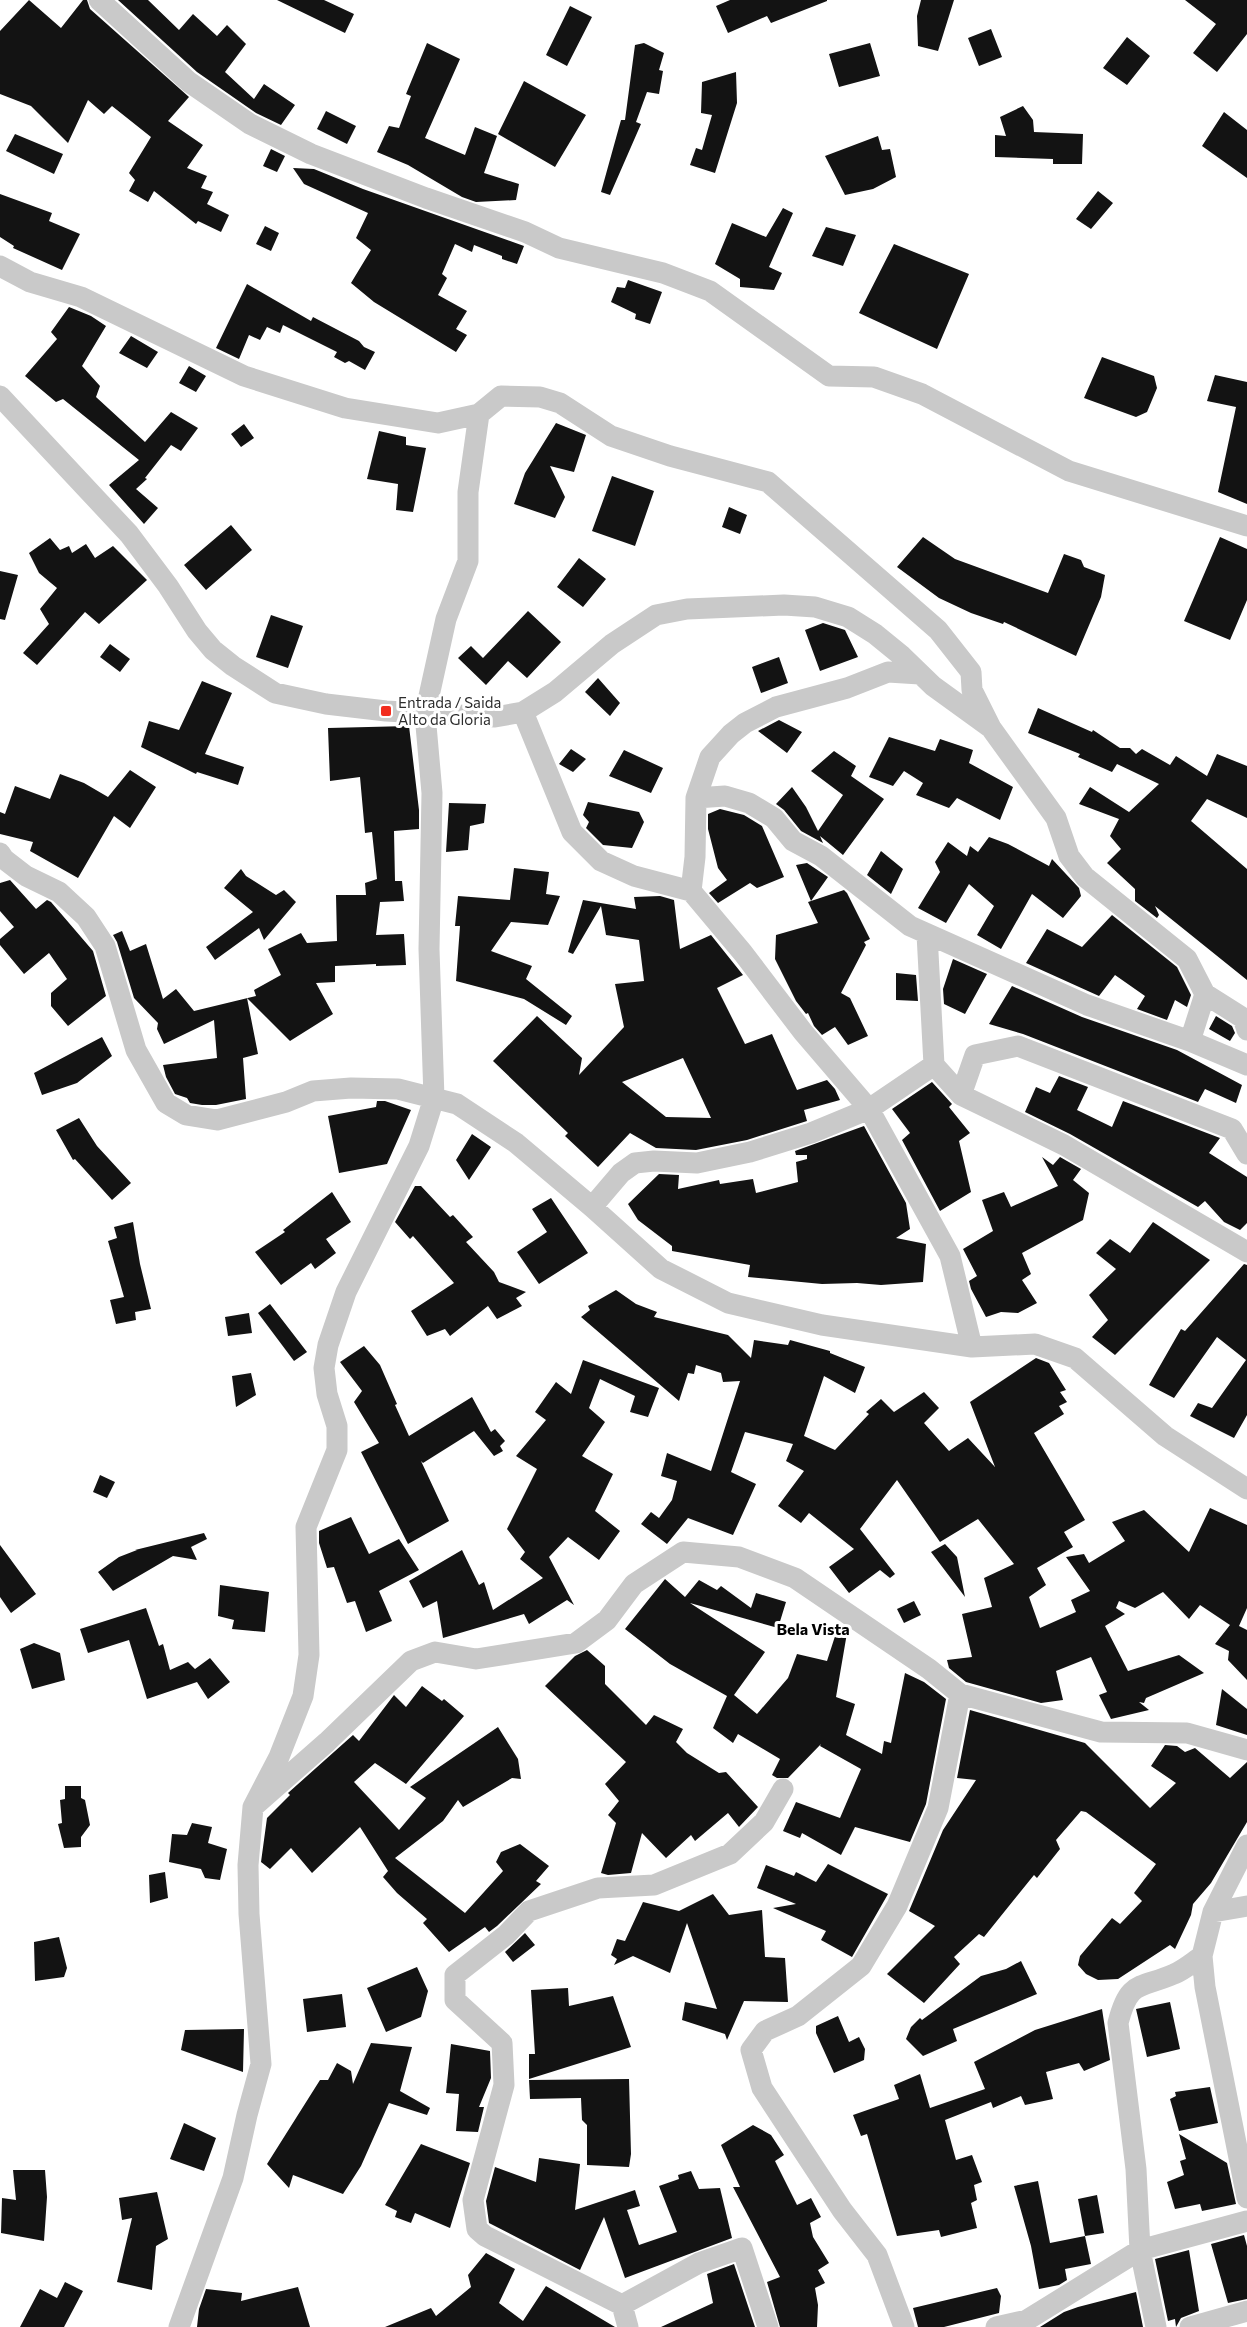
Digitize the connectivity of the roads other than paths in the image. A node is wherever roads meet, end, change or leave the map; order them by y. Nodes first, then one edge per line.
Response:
1 (99, 0) edge
2 (0, 266) edge
3 (0, 396) edge
4 (479, 414) junction
5 (1247, 526) edge
6 (920, 674) junction
7 (523, 712) junction
8 (425, 714) junction
9 (991, 728) junction
10 (696, 798) junction
11 (0, 853) edge
12 (691, 891) junction
13 (927, 934) junction
14 (1205, 994) junction
15 (1247, 1030) edge
16 (1190, 1041) junction
17 (934, 1065) junction
18 (1247, 1065) edge
19 (962, 1095) junction
20 (434, 1098) junction
21 (869, 1109) junction
22 (1247, 1154) edge
23 (592, 1207) junction
24 (1247, 1252) edge
25 (972, 1347) junction
26 (1247, 1489) edge
27 (960, 1694) junction
28 (1247, 1750) edge
29 (783, 1789) dead end
30 (253, 1807) junction
31 (1247, 1845) edge
32 (1247, 1906) edge
33 (1213, 1912) junction
34 (1202, 1956) junction
35 (1247, 2198) edge
36 (1247, 2221) edge
37 (1140, 2250) junction
38 (622, 2305) junction
39 (1247, 2311) edge
40 (1028, 2323) edge
41 (179, 2327) edge
42 (627, 2327) edge
43 (768, 2327) edge
44 (904, 2327) edge
45 (996, 2327) edge
46 (1156, 2327) edge
47 (1190, 2327) edge

1 - 5 street
2 - 4 street
3 - 8 street
4 - 8 street
4 - 9 street
6 - 7 street
6 - 9 street
6 - 10 street
7 - 8 street
7 - 12 street
8 - 20 street
9 - 14 street
10 - 12 street
10 - 13 street
11 - 20 street
12 - 21 street
13 - 16 street
13 - 17 street
14 - 15 street
14 - 16 street
16 - 18 street
17 - 19 street
17 - 21 street
19 - 22 street
19 - 24 street
20 - 23 street
20 - 30 street
21 - 23 street
21 - 25 street
23 - 25 street
25 - 26 street
27 - 28 street
27 - 30 street
27 - 44 street
29 - 38 street
30 - 41 street
31 - 33 street
32 - 33 street
33 - 34 street
34 - 35 street
34 - 37 street
36 - 37 street
37 - 40 street
37 - 46 street
38 - 42 street
38 - 43 street
39 - 47 street
40 - 45 street

